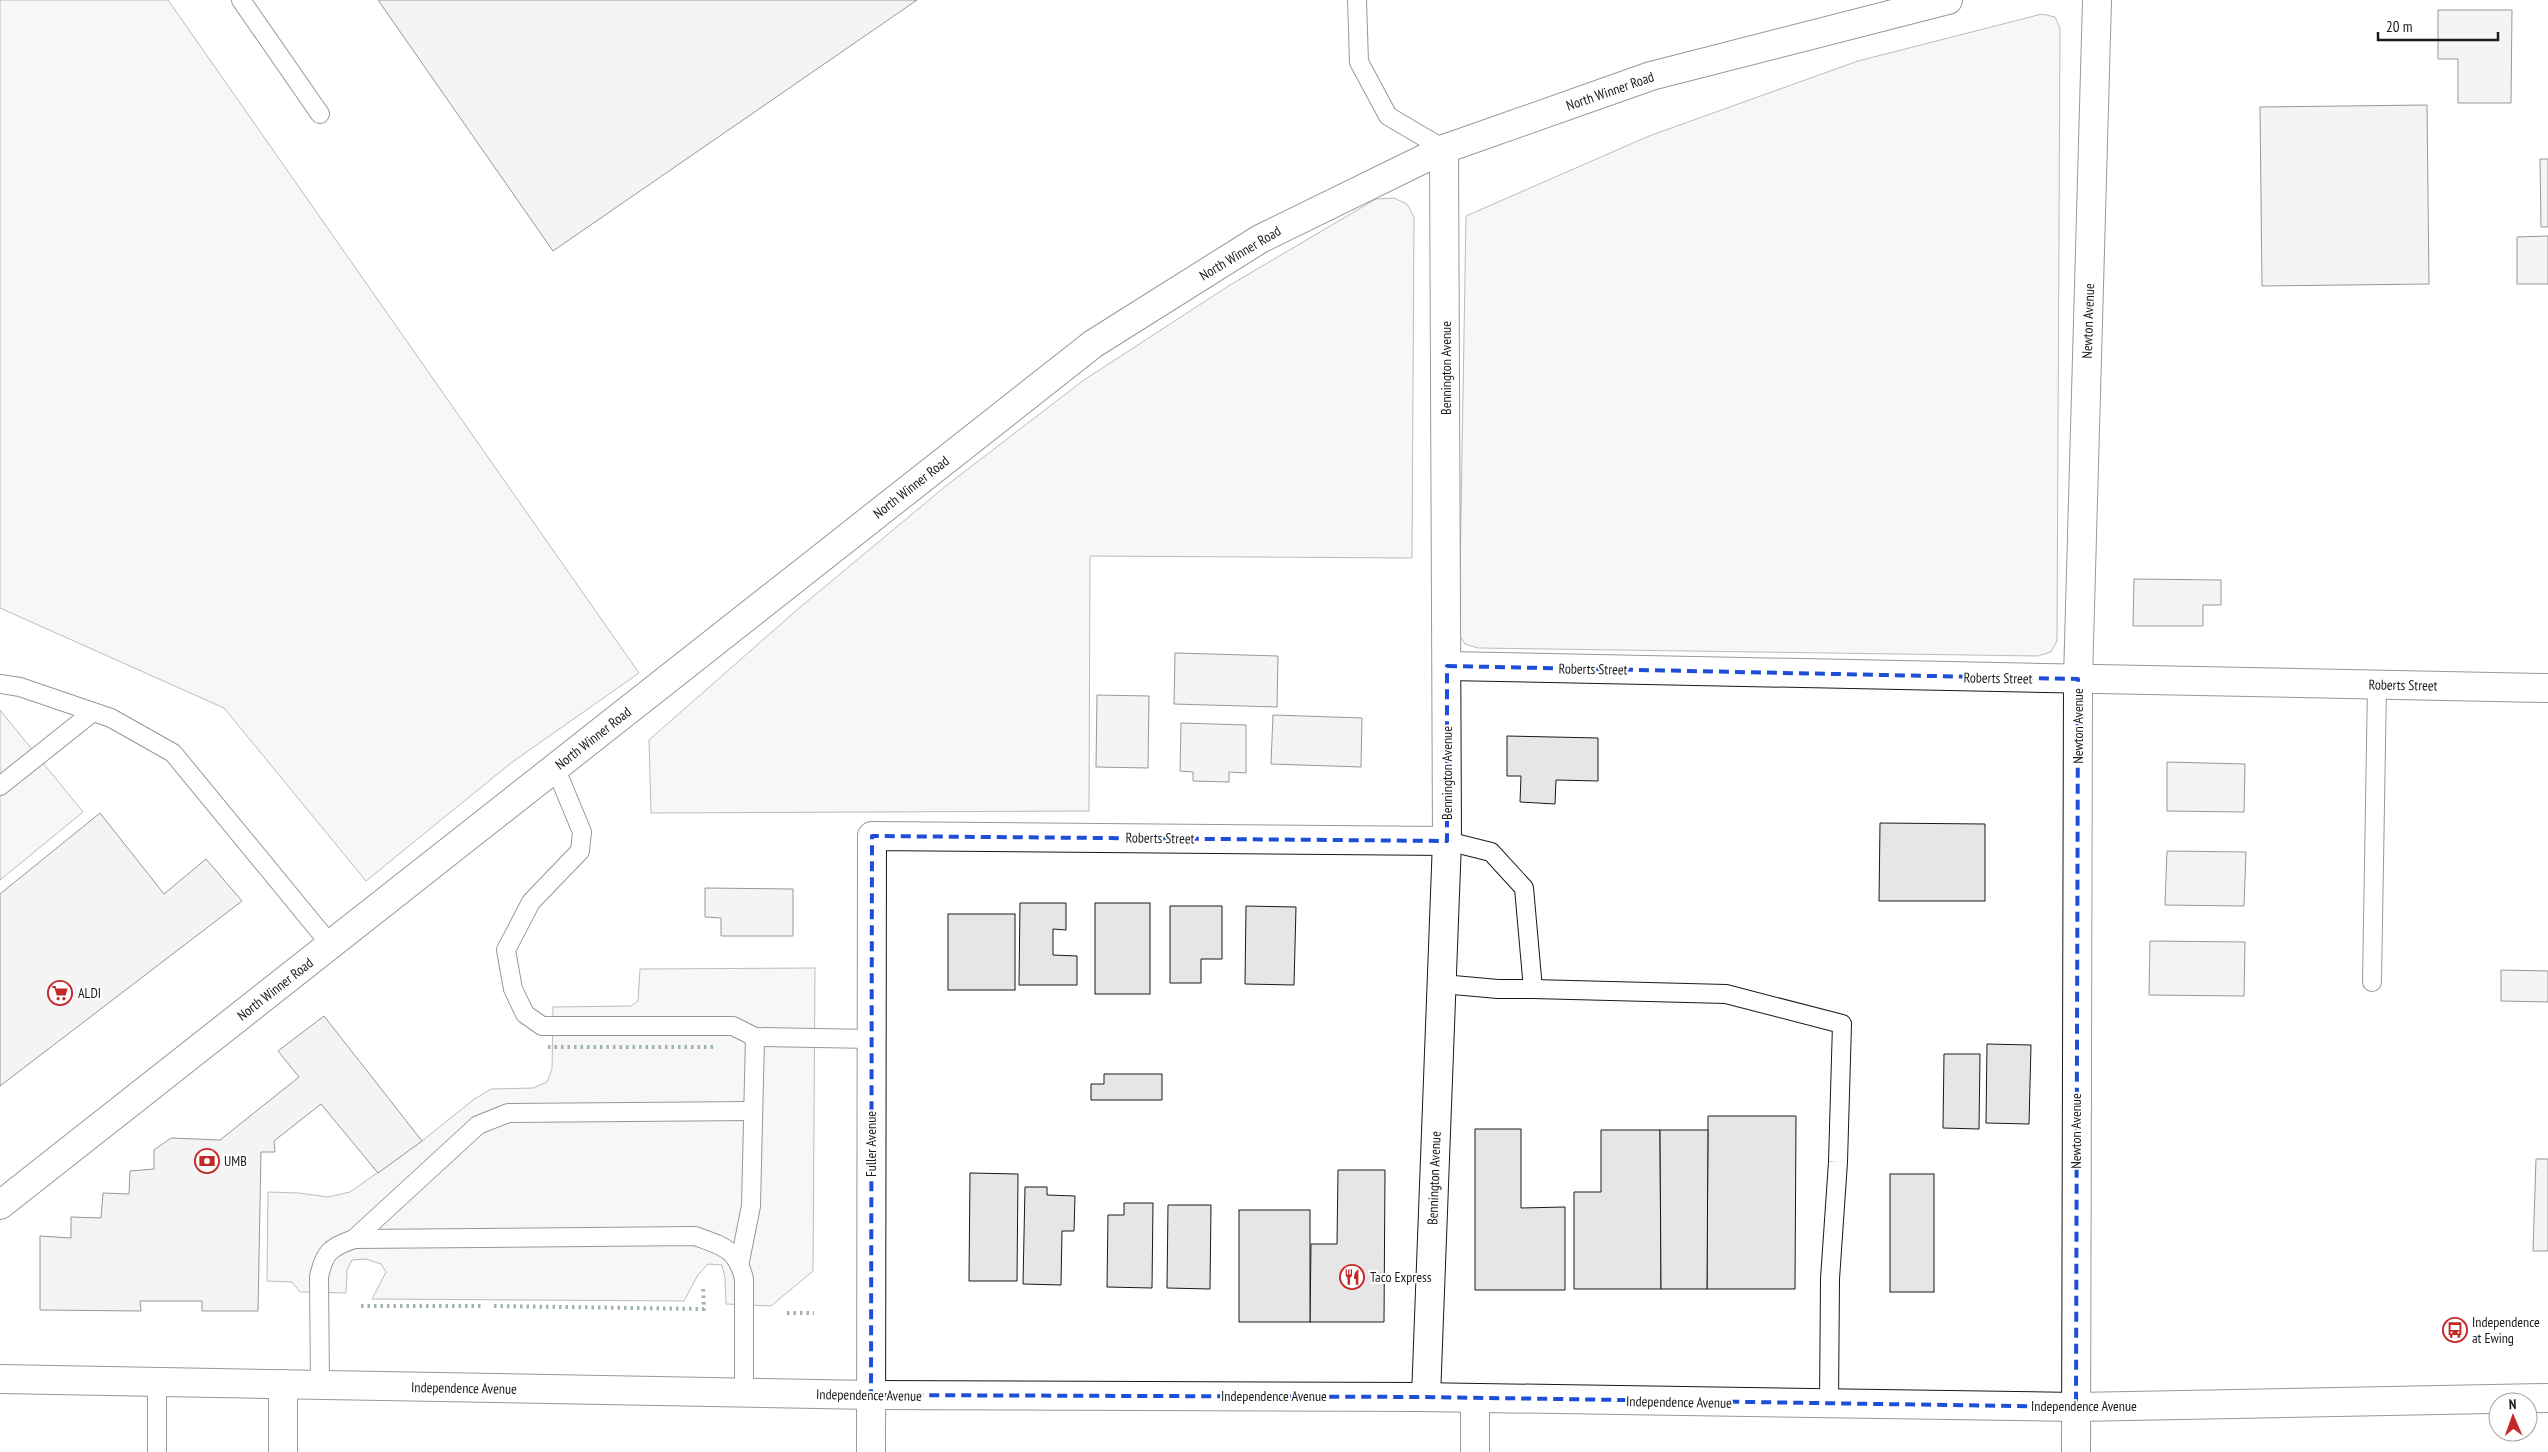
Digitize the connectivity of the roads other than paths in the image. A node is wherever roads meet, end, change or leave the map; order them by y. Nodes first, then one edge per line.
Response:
1 (241, 0) edge
2 (1357, 0) edge
3 (1948, 0) edge
4 (2096, 0) edge
5 (320, 114) dead end
6 (1444, 149) junction
7 (1448, 666) junction
8 (2078, 679) junction
9 (0, 684) edge
10 (2377, 685) junction
11 (2548, 688) edge
12 (93, 712) junction
13 (555, 767) junction
14 (0, 786) edge
15 (872, 836) joint
16 (1447, 841) junction
17 (330, 944) junction
18 (2372, 982) dead end
19 (1442, 984) junction
20 (1533, 989) junction
21 (755, 1037) junction
22 (871, 1039) junction
23 (753, 1111) junction
24 (0, 1205) edge
25 (354, 1239) junction
26 (740, 1261) junction
27 (0, 1379) edge
28 (157, 1382) junction
29 (283, 1384) junction
30 (320, 1385) junction
31 (744, 1393) junction
32 (871, 1395) junction
33 (1426, 1397) junction
34 (2548, 1398) edge
35 (1475, 1399) junction
36 (1829, 1404) junction
37 (2076, 1407) junction
38 (157, 1452) edge
39 (283, 1452) edge
40 (871, 1452) edge
41 (1475, 1452) edge
42 (2076, 1452) edge

1 - 5 lane
2 - 6 lane
3 - 6 street, North Winner Road
4 - 8 street, Newton Avenue
6 - 7 street, Bennington Avenue
6 - 13 street, North Winner Road
7 - 8 street, Roberts Street
7 - 16 street, Bennington Avenue
8 - 10 street, Roberts Street
8 - 37 street, Newton Avenue
9 - 12 lane
10 - 11 street, Roberts Street
10 - 18 lane
12 - 14 lane
12 - 17 lane
13 - 17 street, North Winner Road
13 - 21 lane
15 - 16 street, Roberts Street
15 - 22 street, Fuller Avenue
16 - 19 street, Bennington Avenue
16 - 20 lane
17 - 24 street, North Winner Road
19 - 20 lane
19 - 33 street, Bennington Avenue
20 - 36 lane
21 - 22 lane
21 - 23 lane
22 - 32 street, Fuller Avenue
23 - 25 lane
23 - 26 lane
25 - 26 lane
25 - 30 lane
26 - 31 lane
27 - 28 street, Independence Avenue
28 - 29 street, Independence Avenue
28 - 38 lane
29 - 30 street, Independence Avenue
29 - 39 street
30 - 31 street, Independence Avenue
31 - 32 street, Independence Avenue
32 - 33 street, Independence Avenue
32 - 40 street, Fuller Avenue
33 - 35 street, Independence Avenue
34 - 37 street, Independence Avenue
35 - 36 street, Independence Avenue
35 - 41 street
36 - 37 street, Independence Avenue
37 - 42 street, Newton Avenue

